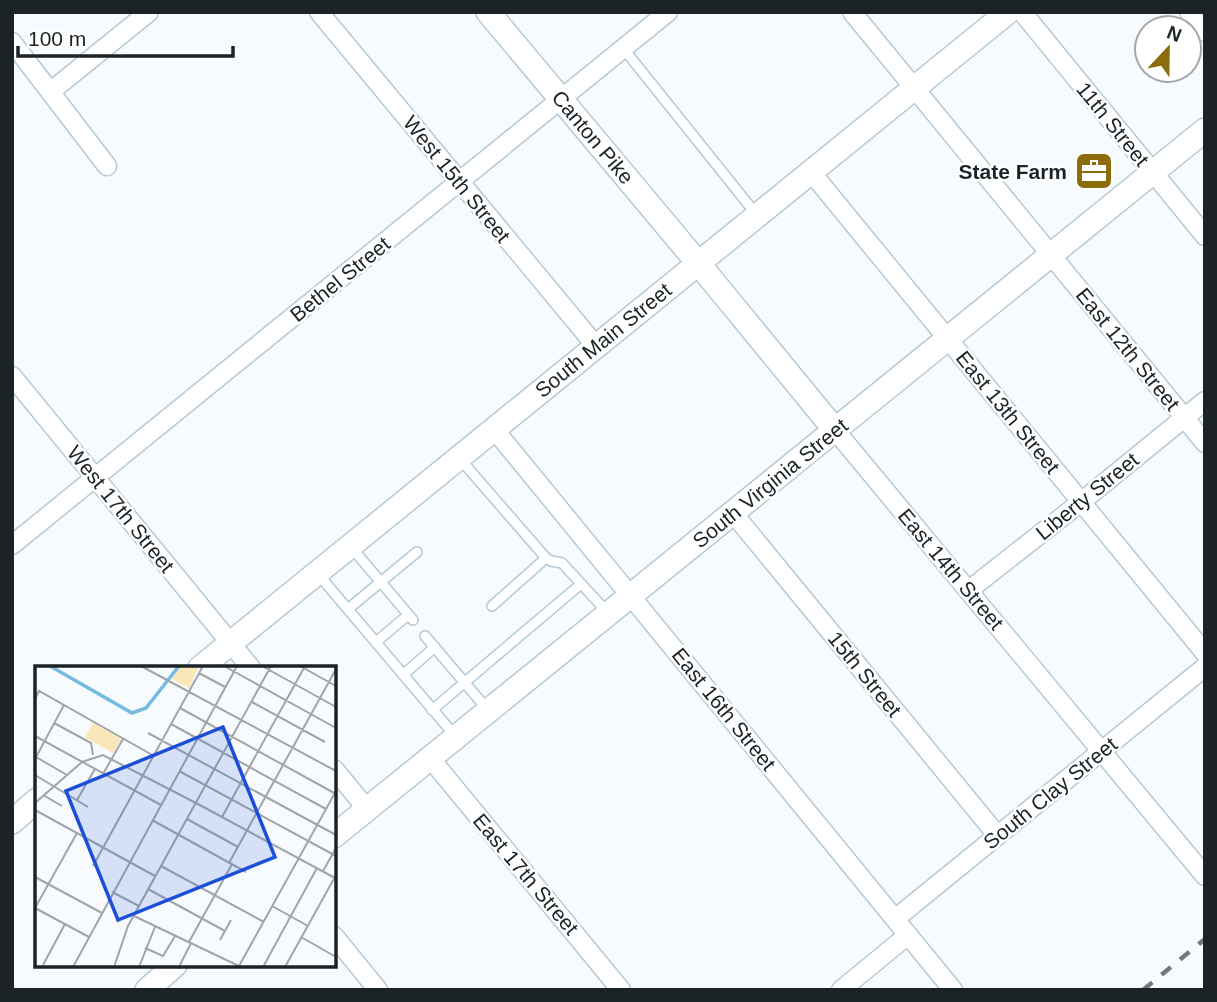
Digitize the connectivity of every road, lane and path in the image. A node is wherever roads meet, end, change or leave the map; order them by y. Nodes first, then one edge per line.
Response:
1 (149, 12) edge
2 (319, 12) edge
3 (488, 12) edge
4 (668, 12) edge
5 (852, 12) edge
6 (1008, 12) edge
7 (1022, 12) edge
8 (1189, 12) edge
9 (1205, 32) edge
10 (12, 42) edge
11 (623, 48) junction
12 (914, 88) junction
13 (50, 92) junction
14 (561, 99) junction
15 (1205, 130) edge
16 (107, 166) dead end
17 (811, 172) junction
18 (1153, 172) junction
19 (460, 181) junction
20 (757, 215) junction
21 (1205, 236) edge
22 (1051, 255) junction
23 (698, 263) junction
24 (947, 339) junction
25 (596, 346) junction
26 (12, 376) edge
27 (1205, 401) edge
28 (1184, 418) junction
29 (494, 429) junction
30 (835, 430) junction
31 (1205, 443) edge
32 (459, 457) junction
33 (95, 477) junction
34 (1081, 502) junction
35 (733, 513) junction
36 (12, 545) edge
37 (350, 546) junction
38 (417, 552) dead end
39 (546, 558) junction
40 (317, 572) junction
41 (381, 582) junction
42 (581, 584) junction
43 (969, 590) junction
44 (631, 596) junction
45 (492, 606) dead end
46 (348, 609) junction
47 (609, 614) junction
48 (425, 636) dead end
49 (376, 642) junction
50 (231, 643) junction
51 (435, 647) junction
52 (1205, 653) edge
53 (202, 666) edge
54 (249, 666) edge
55 (1205, 667) edge
56 (402, 675) junction
57 (465, 682) junction
58 (432, 710) junction
59 (489, 711) junction
60 (456, 737) junction
61 (1101, 751) junction
62 (430, 758) junction
63 (336, 771) edge
64 (35, 802) edge
65 (367, 809) junction
66 (12, 822) edge
67 (336, 834) edge
68 (997, 835) junction
69 (1205, 876) edge
70 (895, 919) junction
71 (908, 935) junction
72 (336, 938) edge
73 (173, 967) edge
74 (147, 990) edge
75 (378, 990) edge
76 (621, 990) edge
77 (841, 990) edge
78 (953, 990) edge

1 - 13 street
2 - 19 street, West 15th Street
3 - 14 main road, Canton Pike
4 - 11 street, Bethel Street
5 - 12 street, East 12th Street
6 - 12 main road, South Main Street
7 - 18 street, 11th Street
8 - 9 street
10 - 13 street
11 - 14 street, Bethel Street
11 - 20 lane
12 - 17 main road, South Main Street
12 - 22 street, East 12th Street
13 - 16 street
14 - 19 street, Bethel Street
14 - 23 main road, Canton Pike
15 - 18 main road, South Virginia Street
17 - 20 main road, South Main Street
17 - 24 street, East 13th Street
18 - 21 street, 11th Street
18 - 22 main road, South Virginia Street
19 - 25 street, West 15th Street
19 - 33 street, Bethel Street
20 - 23 main road, South Main Street
22 - 24 main road, South Virginia Street
22 - 28 street, East 12th Street
23 - 25 main road, South Main Street
23 - 30 main road, East 14th Street
24 - 30 main road, South Virginia Street
24 - 34 street, East 13th Street
25 - 29 main road, South Main Street
26 - 33 street, West 17th Street
27 - 28 street, Liberty Street
28 - 31 street, East 12th Street
28 - 34 street, Liberty Street
29 - 32 main road, South Main Street
29 - 44 street, East 16th Street
30 - 35 main road, South Virginia Street
30 - 43 street, East 14th Street
32 - 37 main road, South Main Street
32 - 39 lane
33 - 36 street, Bethel Street
33 - 50 street, West 17th Street
34 - 43 street, Liberty Street
34 - 52 street, East 13th Street
35 - 44 main road, South Virginia Street
35 - 68 street, 15th Street
37 - 40 main road, South Main Street
37 - 41 lane
38 - 41 lane
39 - 42 lane
39 - 45 lane
40 - 46 lane
40 - 50 main road, South Main Street
41 - 46 lane
41 - 49 lane
42 - 47 lane
42 - 57 lane
43 - 61 street, East 14th Street
44 - 47 main road, South Virginia Street
44 - 70 street, East 16th Street
46 - 49 lane
47 - 59 main road, South Virginia Street
48 - 51 lane
49 - 56 lane
50 - 53 main road, South Main Street
50 - 54 street
51 - 56 lane
51 - 57 lane
55 - 61 street, South Clay Street
56 - 58 lane
57 - 58 lane
57 - 59 lane
58 - 60 lane
59 - 60 main road, South Virginia Street
60 - 62 main road, South Virginia Street
61 - 68 street, South Clay Street
61 - 69 street, East 14th Street
62 - 65 main road, South Virginia Street
62 - 76 street, East 17th Street
63 - 65 street
64 - 66 main road
65 - 67 main road, South Virginia Street
68 - 70 street, South Clay Street
70 - 71 street, East 16th Street
71 - 77 street
71 - 78 street, East 16th Street
72 - 75 street
73 - 74 main road

